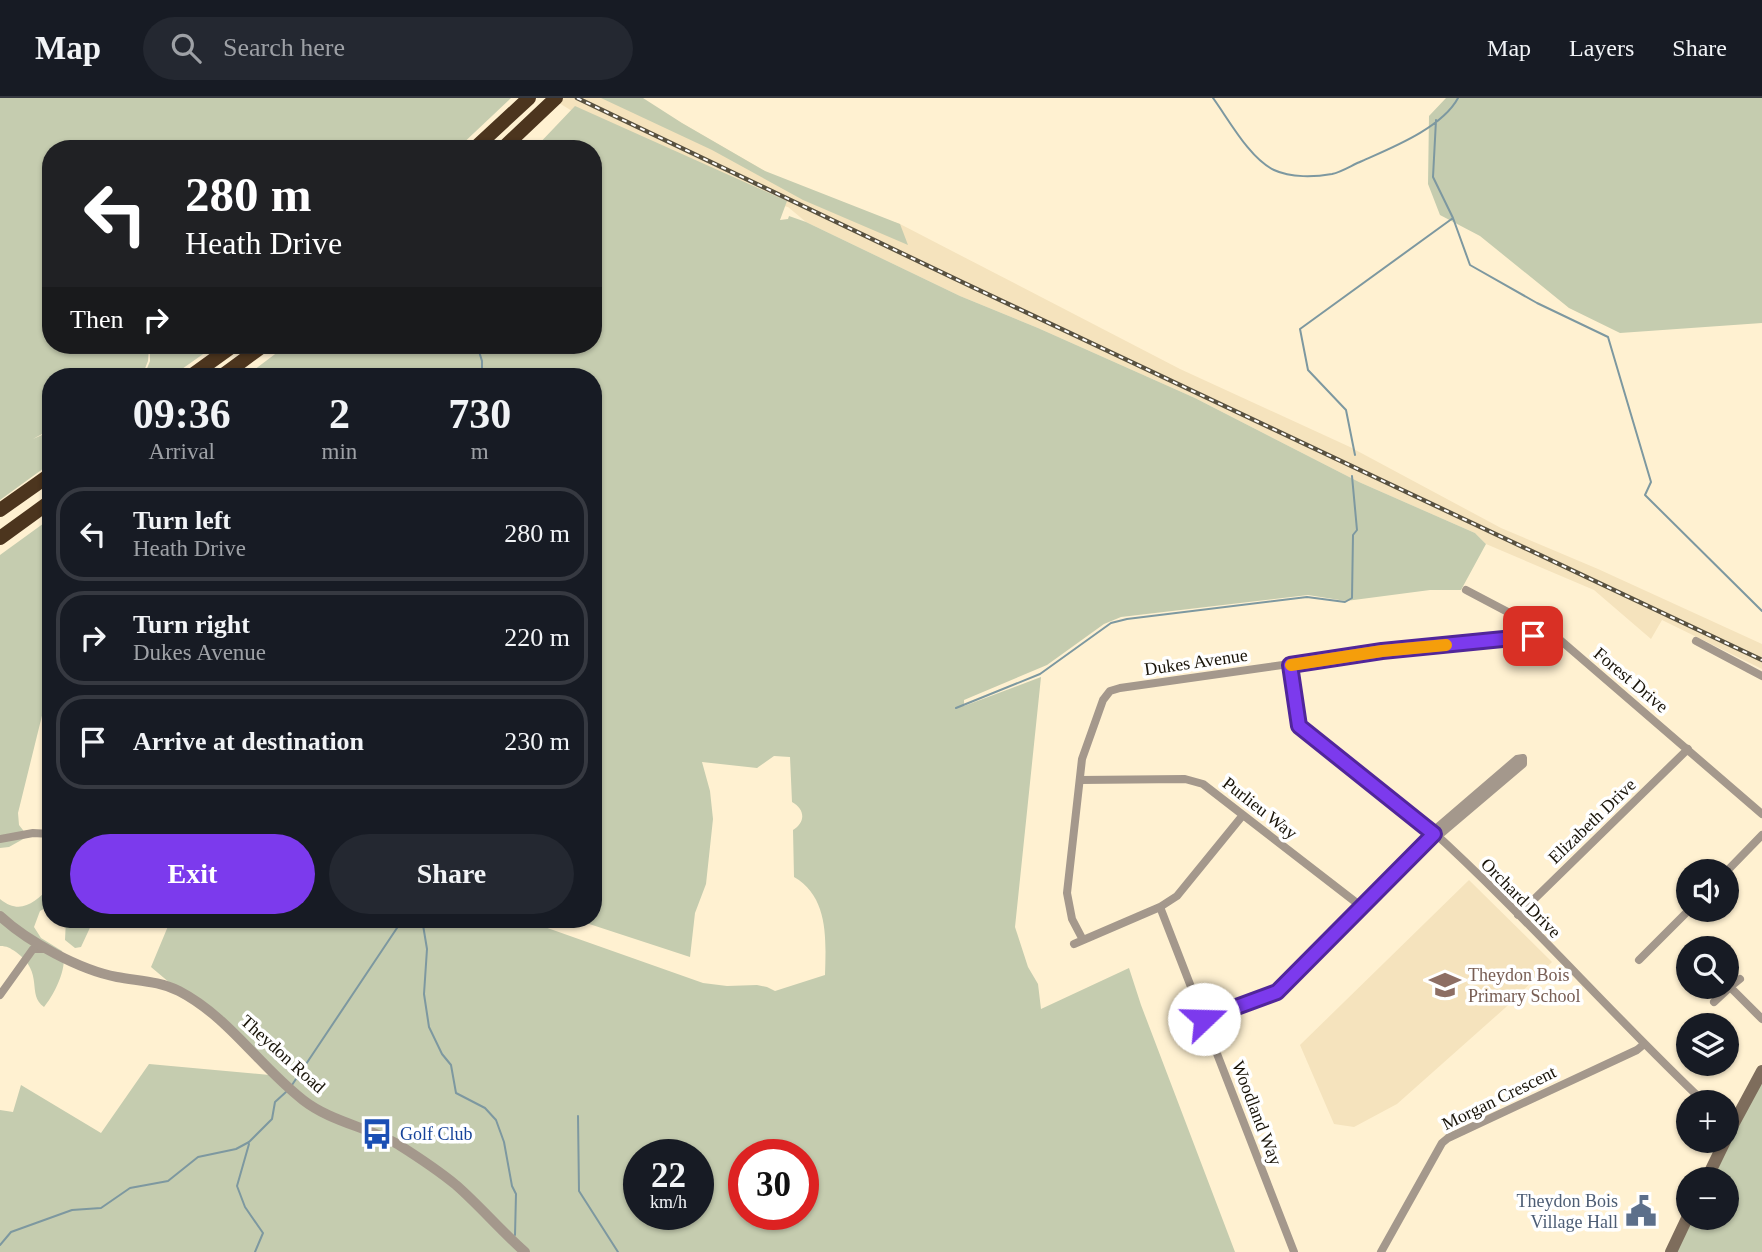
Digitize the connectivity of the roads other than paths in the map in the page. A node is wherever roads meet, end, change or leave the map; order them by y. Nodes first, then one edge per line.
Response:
1 (529, 98) edge
2 (556, 98) edge
3 (484, 140) edge
4 (512, 140) edge
5 (222, 354) edge
6 (252, 354) edge
7 (202, 368) edge
8 (233, 368) edge
9 (42, 480) edge
10 (42, 508) edge
11 (0, 510) edge
12 (0, 538) edge
13 (1466, 590) dead end
14 (1540, 628) junction
15 (1696, 640) dead end
16 (1290, 665) junction
17 (1762, 676) edge
18 (1688, 749) junction
19 (1080, 780) junction
20 (1762, 814) edge
21 (1243, 815) junction
22 (42, 834) edge
23 (1435, 834) junction
24 (1762, 835) edge
25 (0, 839) edge
26 (1739, 859) edge
27 (1160, 907) junction
28 (1362, 907) junction
29 (1518, 915) junction
30 (0, 916) edge
31 (1676, 922) edge
32 (1083, 940) junction
33 (1074, 944) dead end
34 (52, 950) junction
35 (1639, 960) dead end
36 (0, 995) edge
37 (1739, 996) edge
38 (1717, 999) edge
39 (1714, 1002) dead end
40 (1204, 1019) junction
41 (1762, 1019) edge
42 (1643, 1045) junction
43 (1762, 1072) edge
44 (1691, 1090) edge
45 (1739, 1113) edge
46 (1681, 1230) edge
47 (524, 1251) edge
48 (1294, 1252) edge
49 (1381, 1252) edge
50 (1671, 1252) edge

1 - 3 highway
2 - 4 highway
5 - 7 highway
6 - 8 highway
9 - 11 highway
10 - 12 highway
13 - 14 street, Forest Drive
14 - 16 street, Dukes Avenue
14 - 18 street, Forest Drive
15 - 17 street
16 - 19 street, Dukes Avenue
16 - 23 street, Orchard Drive
18 - 20 street, Forest Drive
18 - 29 street, Elizabeth Drive
19 - 21 street, Purlieu Way
19 - 32 street, Dukes Avenue
21 - 27 street
21 - 28 street, Purlieu Way
22 - 25 street
23 - 23 street
23 - 28 street
23 - 29 street, Orchard Drive
24 - 26 street
27 - 32 street
27 - 40 street, Woodland Way
28 - 40 street
29 - 42 street, Orchard Drive
30 - 34 street, Theydon Road
31 - 35 street
32 - 33 street
34 - 36 street
34 - 47 street, Theydon Road
37 - 41 street
38 - 39 street
40 - 48 street, Woodland Way
42 - 44 street, Orchard Drive
42 - 49 street, Morgan Crescent
43 - 45 main road
46 - 50 main road

